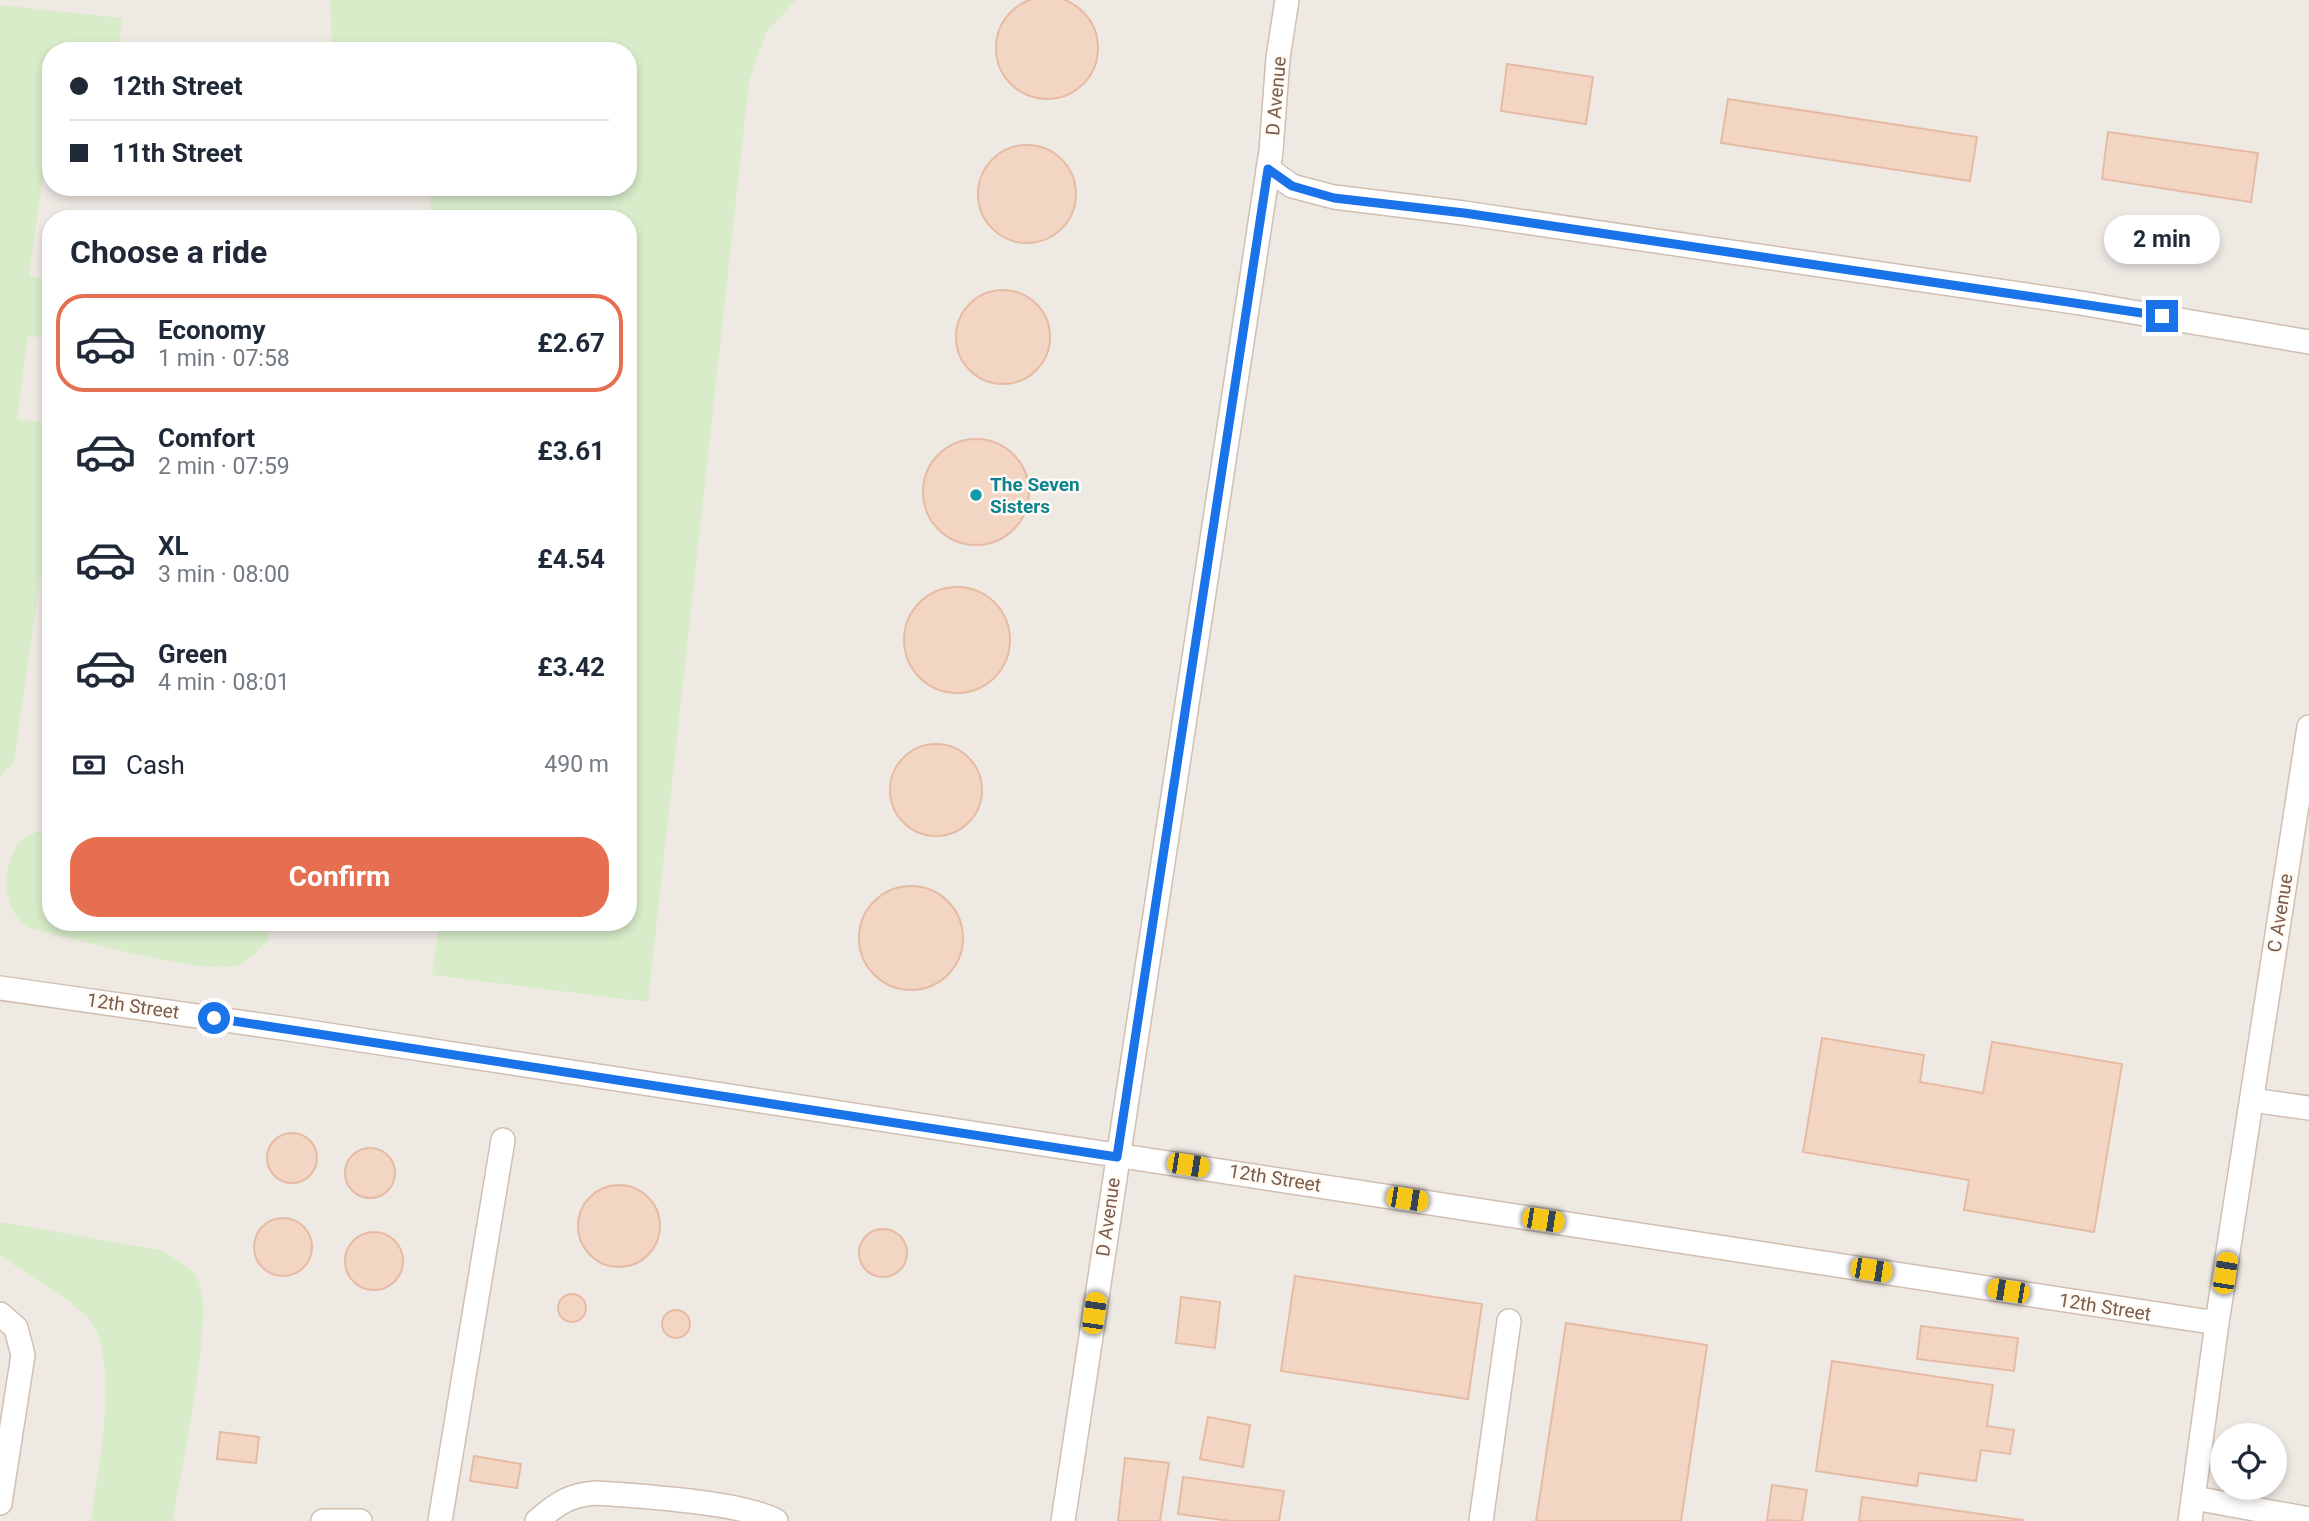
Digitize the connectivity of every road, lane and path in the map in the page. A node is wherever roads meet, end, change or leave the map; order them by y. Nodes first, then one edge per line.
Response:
1 (1287, 0) edge
2 (1268, 169) junction
3 (2309, 342) edge
4 (2309, 727) edge
5 (2300, 848) edge
6 (0, 988) edge
7 (2252, 1100) junction
8 (2309, 1108) edge
9 (503, 1140) dead end
10 (1117, 1157) junction
11 (0, 1314) edge
12 (1508, 1321) dead end
13 (2217, 1323) junction
14 (0, 1503) edge
15 (2192, 1510) edge
16 (2309, 1519) edge
17 (323, 1521) edge
18 (360, 1521) edge
19 (440, 1521) edge
20 (537, 1521) edge
21 (776, 1521) edge
22 (1063, 1521) edge
23 (1481, 1521) edge

1 - 2 lane, D Avenue
2 - 3 lane
2 - 10 lane, D Avenue
4 - 5 lane, C Avenue
5 - 7 lane, C Avenue
6 - 10 lane, 12th Street
7 - 8 lane
7 - 13 lane, C Avenue
9 - 19 lane
10 - 13 lane, 12th Street
10 - 22 lane, D Avenue
11 - 14 lane
12 - 23 lane
13 - 15 lane
15 - 16 lane
17 - 18 lane
20 - 21 lane

